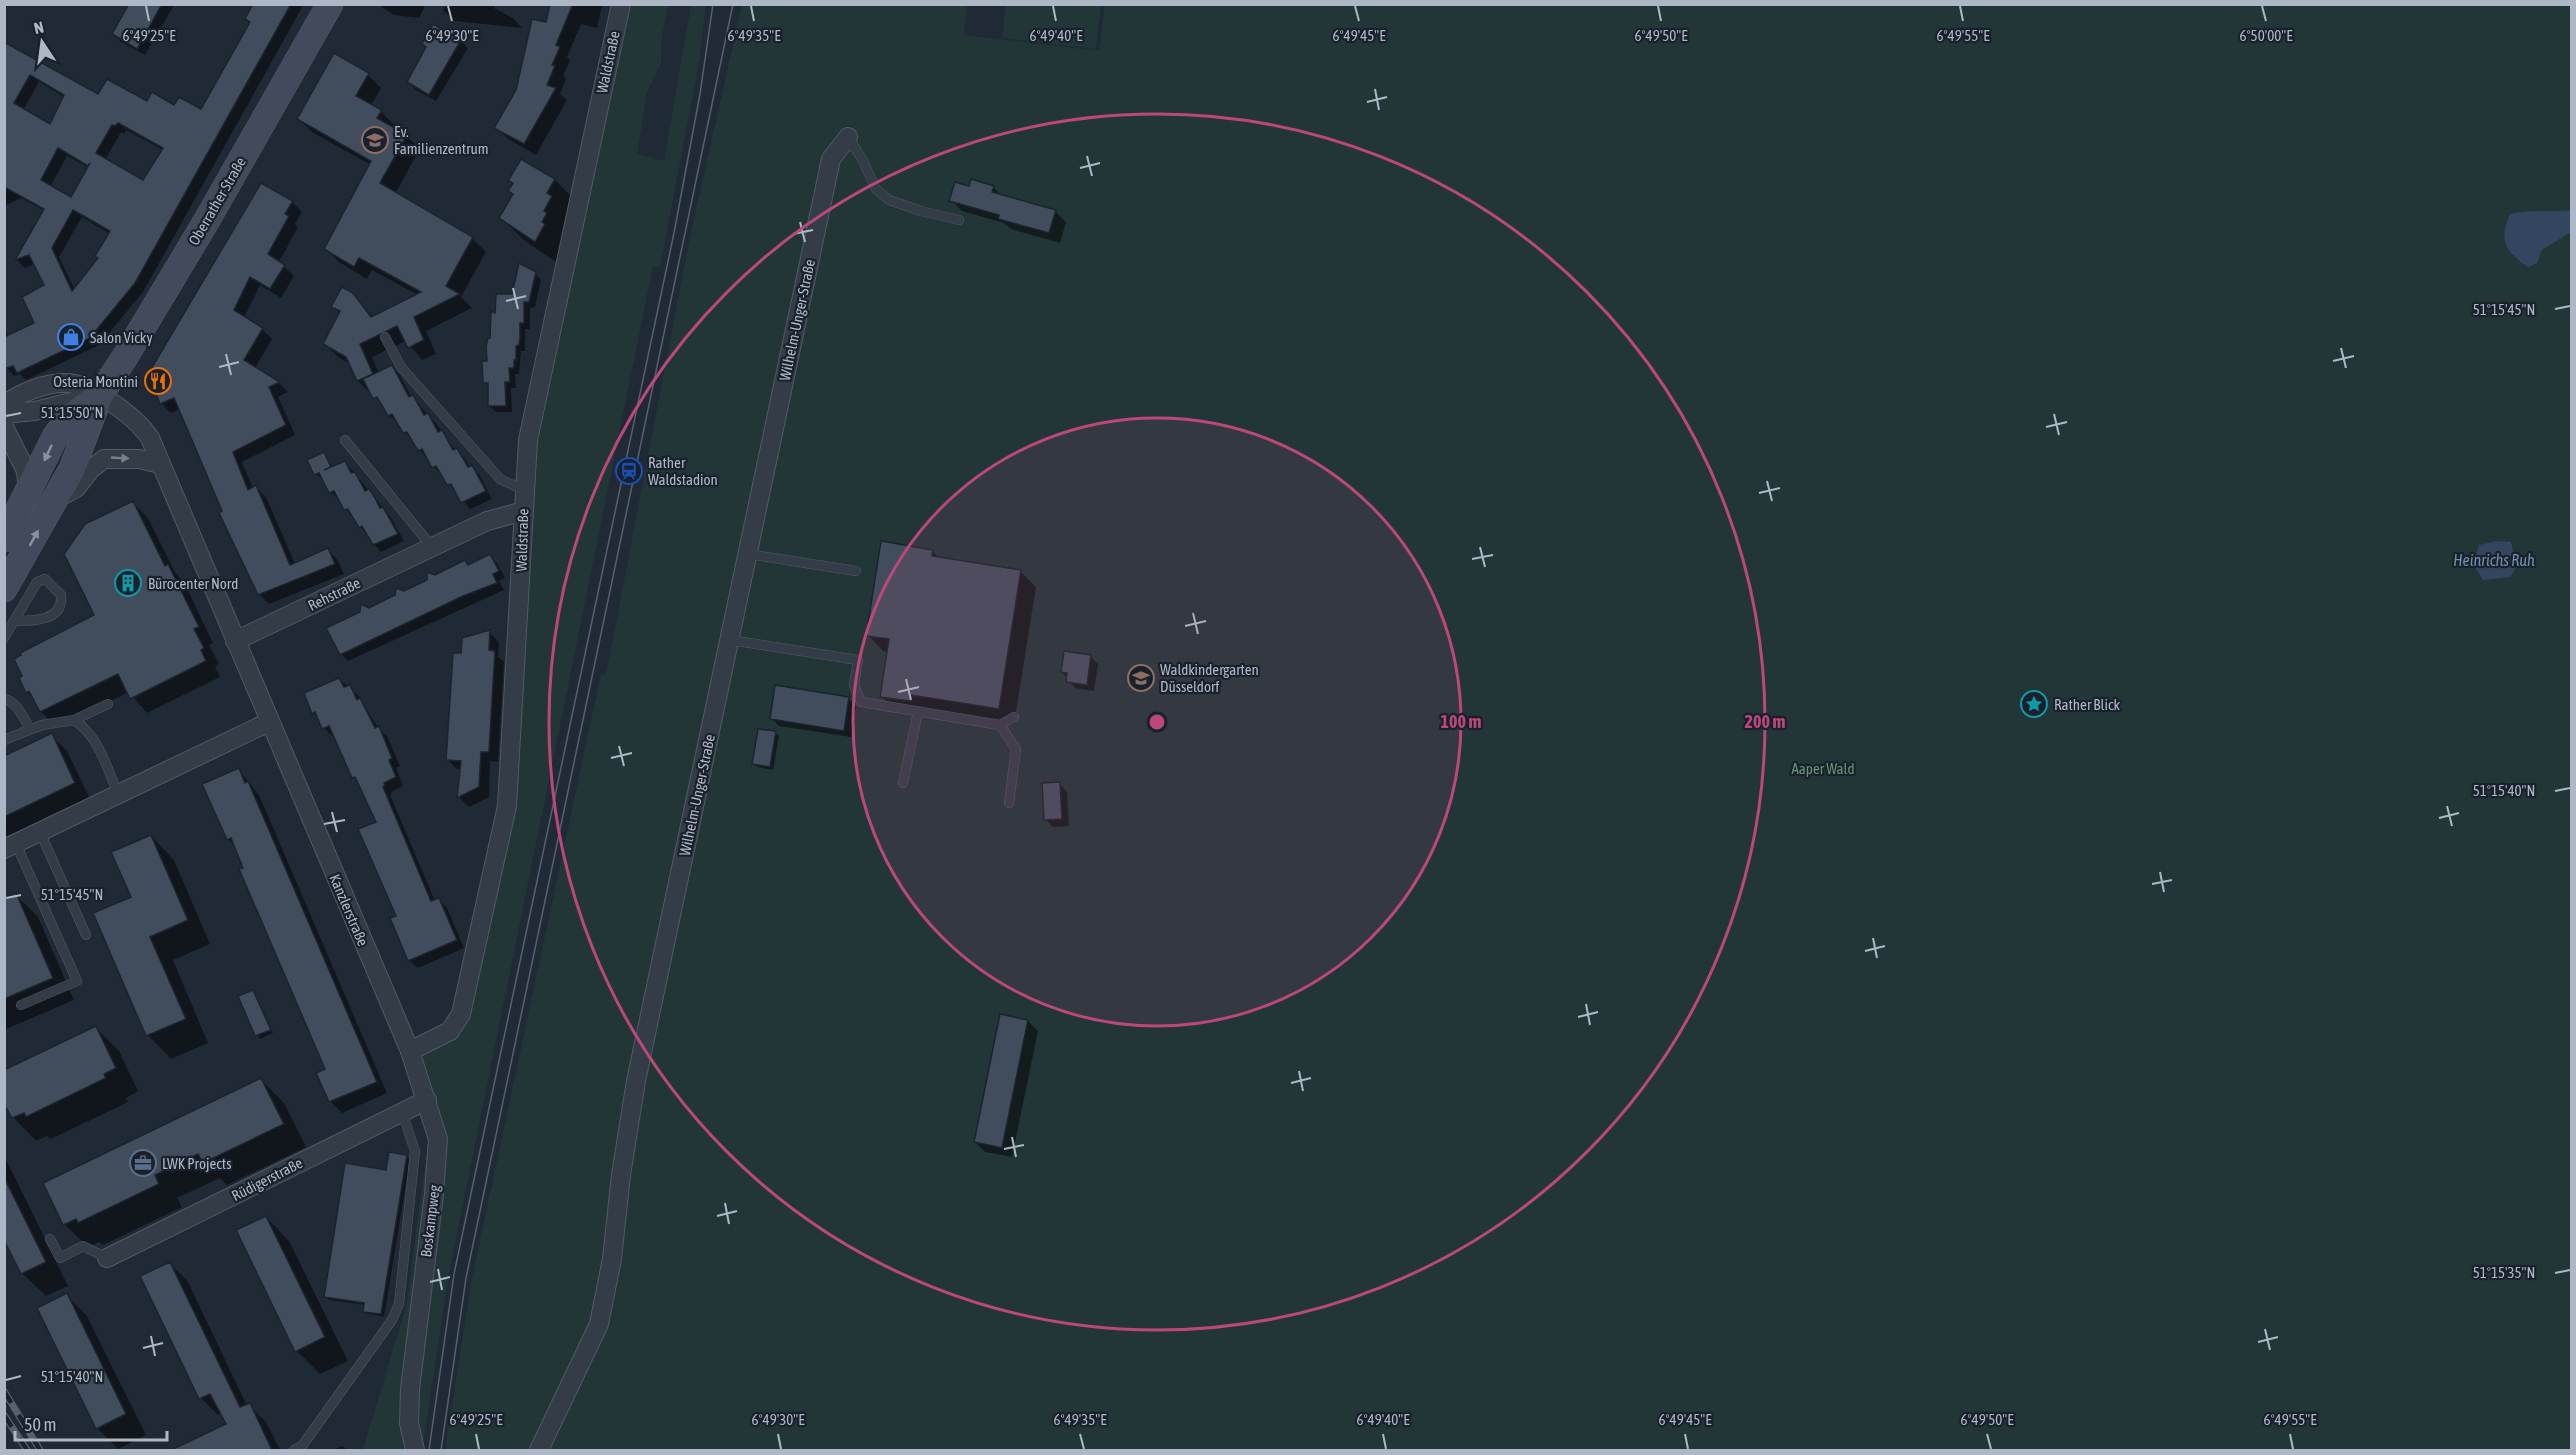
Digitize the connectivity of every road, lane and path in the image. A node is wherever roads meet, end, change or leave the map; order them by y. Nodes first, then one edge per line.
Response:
1 (330, 4) edge
2 (621, 4) edge
3 (848, 137) joint
4 (959, 220) dead end
5 (385, 338) dead end
6 (99, 395) junction
7 (4, 405) edge
8 (4, 414) edge
9 (4, 427) edge
10 (345, 441) dead end
11 (160, 464) junction
12 (523, 490) junction
13 (28, 494) junction
14 (56, 499) junction
15 (524, 512) junction
16 (4, 539) edge
17 (432, 547) junction
18 (748, 554) junction
19 (856, 571) dead end
20 (4, 589) edge
21 (15, 621) junction
22 (4, 638) edge
23 (730, 640) junction
24 (235, 641) junction
25 (4, 699) edge
26 (108, 704) dead end
27 (918, 712) junction
28 (1014, 717) dead end
29 (74, 720) junction
30 (269, 722) junction
31 (1000, 725) junction
32 (30, 729) junction
33 (4, 740) edge
34 (903, 783) dead end
35 (118, 794) junction
36 (1009, 803) dead end
37 (40, 832) junction
38 (10, 846) edge
39 (86, 935) dead end
40 (21, 1005) dead end
41 (410, 1051) junction
42 (427, 1100) junction
43 (402, 1112) junction
44 (50, 1239) dead end
45 (107, 1258) joint
46 (300, 1449) edge
47 (415, 1450) edge
48 (539, 1450) edge

1 - 6 main road, Oberrather Straße
2 - 12 street, Waldstraße
3 - 4 lane
3 - 18 street, Wilhelm-Unger-Straße
5 - 12 lane
6 - 7 street
6 - 8 street
6 - 11 street, Kanzlerstraße
6 -> 13 main road
6 - 14 main road
9 - 13 street
10 - 17 lane
14 -> 11 street
11 - 24 street, Kanzlerstraße
12 - 15 street, Waldstraße
13 - 16 main road
20 -> 14 main road
15 - 17 street, Rehstraße
15 - 41 street, Waldstraße
17 - 24 street, Rehstraße
18 - 19 lane
18 - 23 street, Wilhelm-Unger-Straße
21 - 21 lane
21 - 22 lane
23 - 27 lane
23 - 48 street, Wilhelm-Unger-Straße
24 - 30 street, Kanzlerstraße
25 - 32 lane
26 - 29 lane
27 - 31 lane
27 - 34 lane
28 - 31 lane
29 - 32 lane
29 - 35 lane
30 - 35 street
30 - 41 street, Kanzlerstraße
31 - 36 lane
32 - 33 lane
35 - 37 street
37 - 38 street
37 - 39 lane
38 - 40 lane
41 - 42 street, Kanzlerstraße
42 - 43 street, Rüdigerstraße
42 - 47 street, Boskampweg
43 - 45 street, Rüdigerstraße
43 - 46 lane
44 - 45 lane

